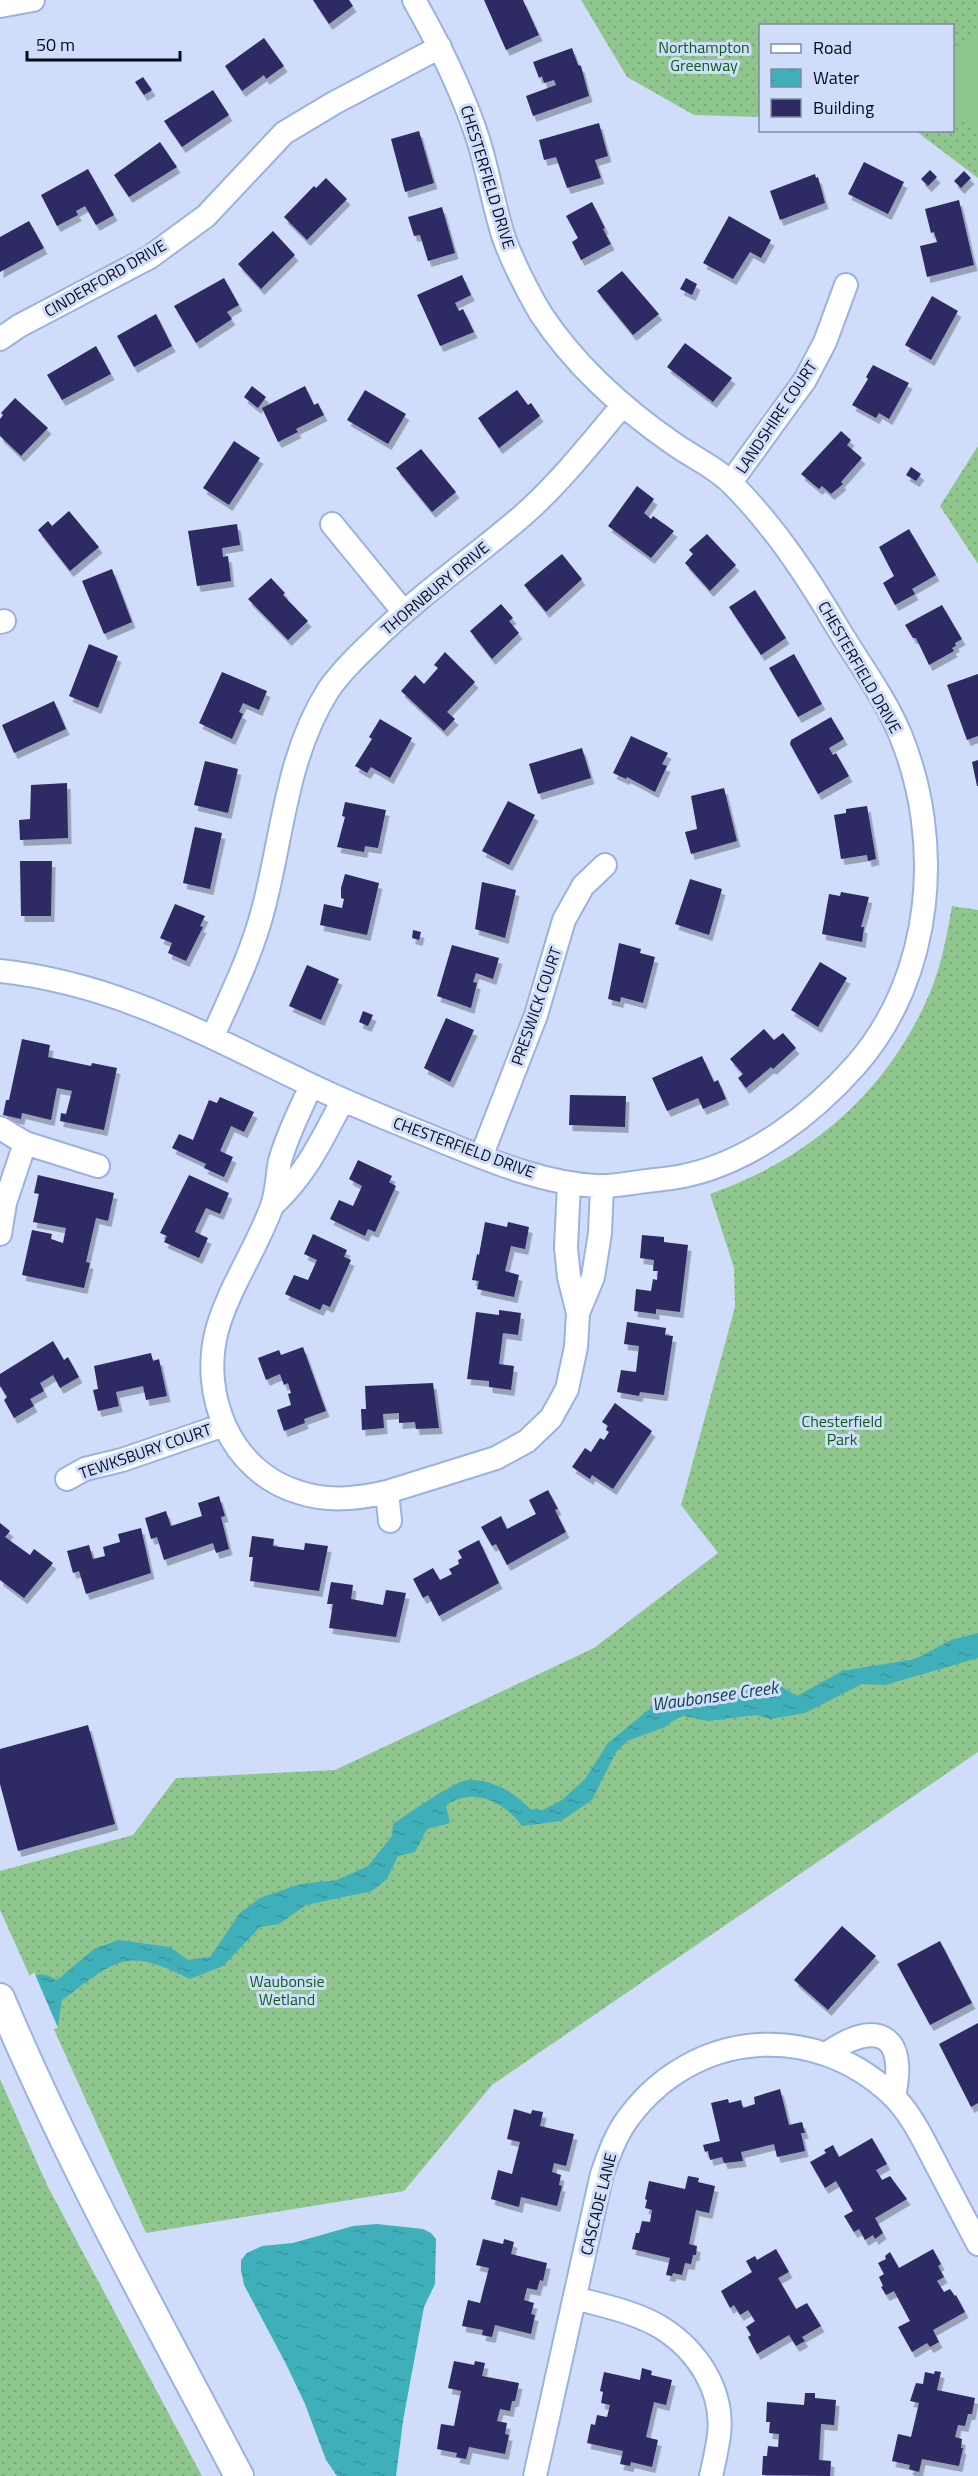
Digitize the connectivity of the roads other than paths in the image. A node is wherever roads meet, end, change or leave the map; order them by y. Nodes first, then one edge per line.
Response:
1 (33, 0) edge
2 (414, 0) edge
3 (0, 6) edge
4 (440, 47) junction
5 (846, 285) dead end
6 (0, 339) edge
7 (622, 406) junction
8 (731, 482) junction
9 (332, 524) dead end
10 (403, 611) junction
11 (605, 865) dead end
12 (1, 977) edge
13 (213, 1036) junction
14 (311, 1086) junction
15 (343, 1101) junction
16 (0, 1128) edge
17 (25, 1143) junction
18 (481, 1157) junction
19 (98, 1166) dead end
20 (569, 1183) junction
21 (602, 1186) junction
22 (3, 1202) edge
23 (273, 1205) junction
24 (0, 1234) edge
25 (578, 1313) junction
26 (224, 1425) junction
27 (67, 1479) dead end
28 (387, 1492) junction
29 (390, 1521) dead end
30 (0, 1998) edge
31 (826, 2054) junction
32 (894, 2096) junction
33 (978, 2244) edge
34 (575, 2298) junction
35 (238, 2476) edge
36 (535, 2476) edge
37 (711, 2476) edge

1 - 3 street
2 - 4 street, CHESTERFIELD DRIVE
4 - 6 street, CINDERFORD DRIVE
4 - 7 street, CHESTERFIELD DRIVE
5 - 8 street, LANDSHIRE COURT
7 - 8 street, CHESTERFIELD DRIVE
7 - 10 street, THORNBURY DRIVE
8 - 21 street, CHESTERFIELD DRIVE
9 - 10 street
10 - 13 street, THORNBURY DRIVE
11 - 18 street, PRESWICK COURT
12 - 13 street, CHESTERFIELD DRIVE
13 - 14 street, CHESTERFIELD DRIVE
14 - 15 street, CHESTERFIELD DRIVE
14 - 23 street
15 - 18 street, CHESTERFIELD DRIVE
15 - 23 street
16 - 17 street
17 - 19 street
17 - 22 street
18 - 20 street, CHESTERFIELD DRIVE
20 - 21 street, CHESTERFIELD DRIVE
20 - 25 street
21 - 25 street
22 - 24 street
23 - 26 street
25 - 28 street
26 - 27 street, TEWKSBURY COURT
26 - 28 street
28 - 29 street
30 - 35 main road
31 - 32 street, CASCADE LANE
31 - 32 street
31 - 34 street, CASCADE LANE
32 - 33 street, CASCADE LANE
34 - 36 street, CASCADE LANE
34 - 37 street

